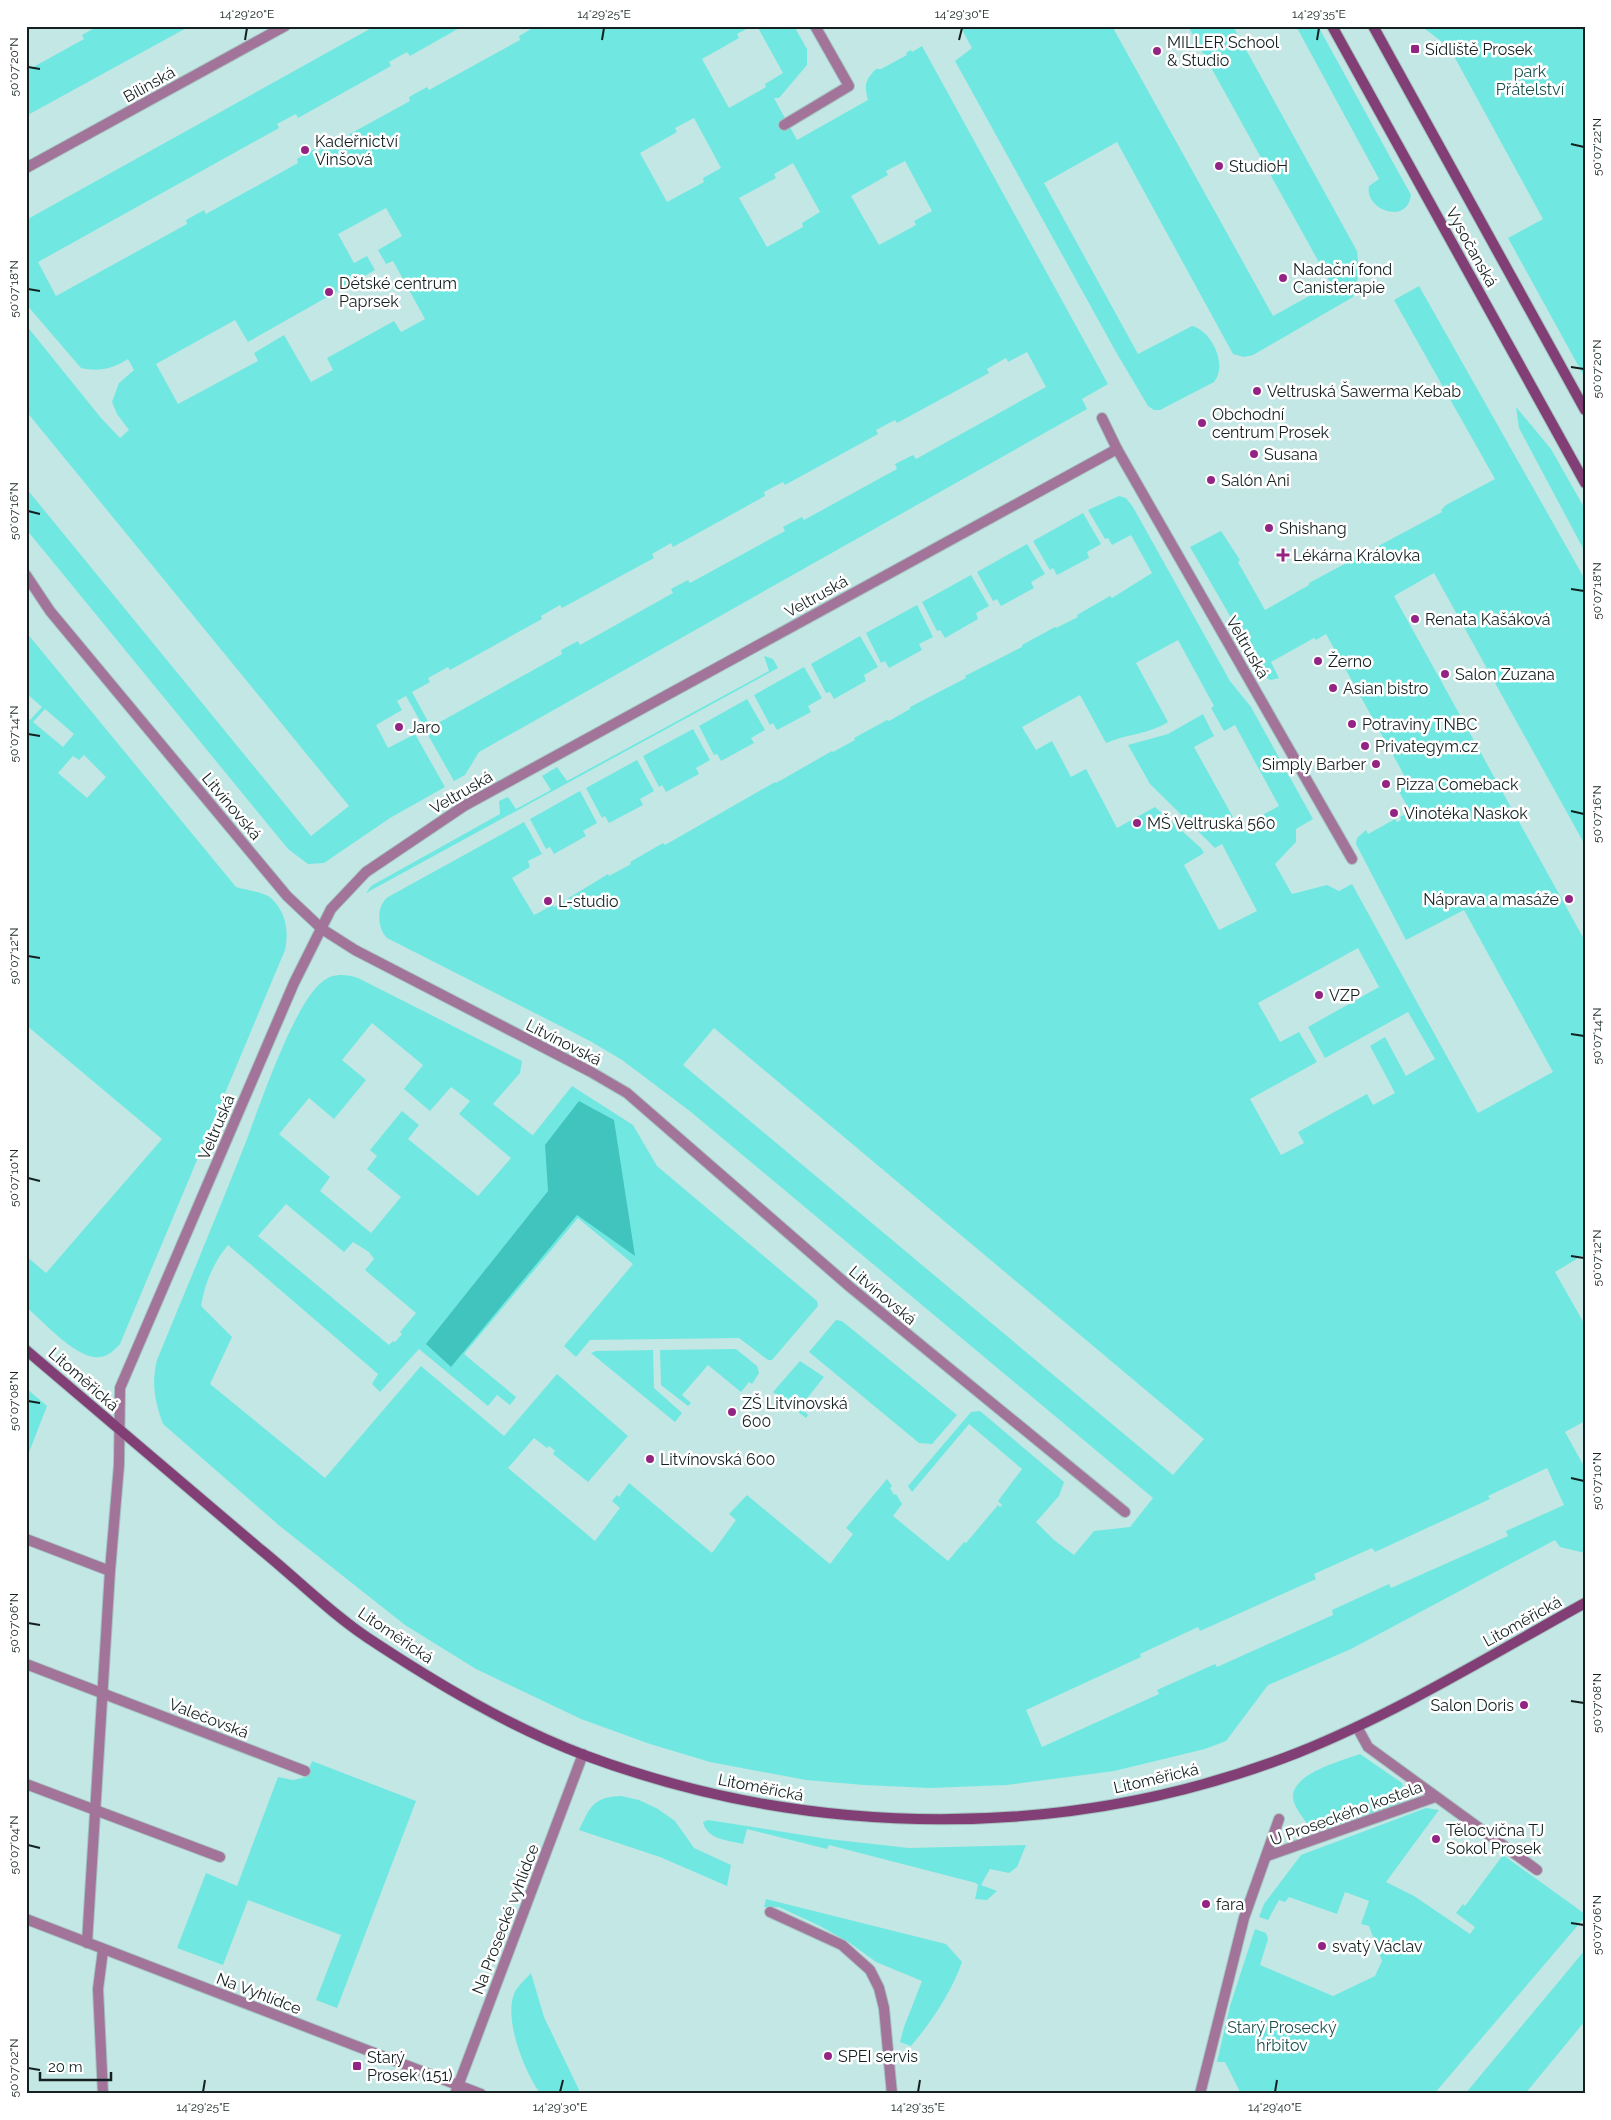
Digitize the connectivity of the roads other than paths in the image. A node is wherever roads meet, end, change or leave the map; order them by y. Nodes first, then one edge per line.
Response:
1 (286, 26) edge
2 (815, 26) edge
3 (1332, 26) edge
4 (1373, 26) edge
5 (784, 124) dead end
6 (26, 168) edge
7 (1585, 410) edge
8 (1102, 418) dead end
9 (1117, 449) junction
10 (1585, 483) edge
11 (26, 575) edge
12 (1352, 859) dead end
13 (322, 929) junction
14 (26, 1350) edge
15 (120, 1430) junction
16 (1125, 1512) dead end
17 (26, 1539) edge
18 (110, 1571) junction
19 (1585, 1603) edge
20 (26, 1664) edge
21 (102, 1693) junction
22 (1358, 1727) junction
23 (583, 1754) junction
24 (305, 1771) dead end
25 (26, 1784) edge
26 (1435, 1797) junction
27 (97, 1811) junction
28 (1279, 1819) dead end
29 (1268, 1856) junction
30 (220, 1857) dead end
31 (1537, 1870) dead end
32 (770, 1912) dead end
33 (26, 1918) edge
34 (87, 1943) junction
35 (103, 1950) junction
36 (457, 2089) edge
37 (103, 2094) edge
38 (481, 2094) edge
39 (892, 2094) edge
40 (1200, 2094) edge

1 - 6 street, Bílinská
2 - 5 street
3 - 10 street, Vysočanská
4 - 7 street, Vysočanská
8 - 9 street, Veltruská
9 - 12 street, Veltruská
9 - 13 street, Veltruská
11 - 13 street, Litvínovská
13 - 15 street, Veltruská
13 - 16 street, Litvínovská
14 - 15 street, Litoměřická
15 - 18 street
15 - 23 street, Litoměřická
17 - 18 street
18 - 21 street
19 - 22 street, Litoměřická
20 - 21 street, Valečovská
21 - 24 street, Valečovská
21 - 27 street
22 - 23 street, Litoměřická
22 - 26 street, U Proseckého kostela
23 - 36 street, Na Prosecké vyhlídce
25 - 27 street
26 - 29 street, U Proseckého kostela
26 - 31 street, U Proseckého kostela
27 - 30 street
27 - 34 street
28 - 29 street, U Proseckého kostela
29 - 40 street, U Proseckého kostela
32 - 39 street
33 - 34 street, Na Vyhlídce
34 - 35 street, Na Vyhlídce
35 - 36 street, Na Vyhlídce
35 - 37 street
36 - 38 street, Na Vyhlídce

